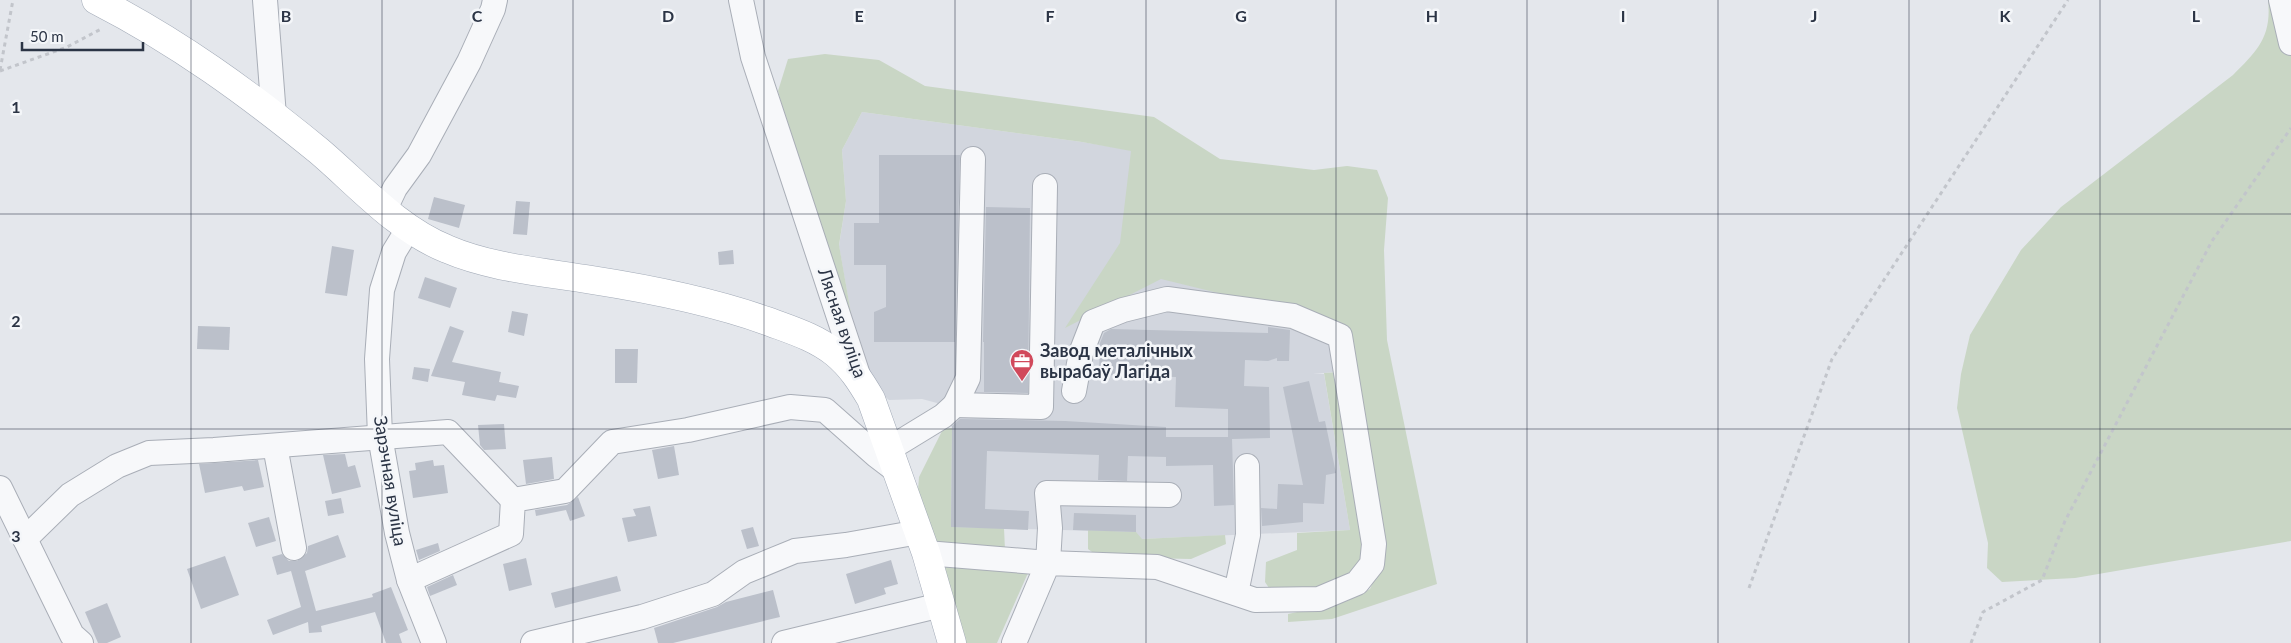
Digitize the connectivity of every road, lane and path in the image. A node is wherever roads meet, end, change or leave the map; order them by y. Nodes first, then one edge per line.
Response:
1 (13, 0) edge
2 (96, 0) edge
3 (265, 0) edge
4 (495, 0) edge
5 (741, 0) edge
6 (2068, 0) edge
7 (2281, 0) edge
8 (127, 16) junction
9 (2291, 43) edge
10 (0, 71) edge
11 (274, 116) junction
12 (2291, 128) edge
13 (973, 159) dead end
14 (1045, 186) dead end
15 (386, 209) junction
16 (408, 228) junction
17 (860, 379) junction
18 (1074, 391) dead end
19 (955, 405) junction
20 (380, 436) junction
21 (275, 446) junction
22 (893, 460) junction
23 (1247, 466) dead end
24 (0, 488) edge
25 (1169, 495) dead end
26 (513, 500) junction
27 (25, 539) junction
28 (922, 542) junction
29 (294, 548) dead end
30 (1048, 563) junction
31 (408, 580) junction
32 (1749, 588) dead end
33 (1236, 593) junction
34 (941, 605) junction
35 (81, 643) edge
36 (434, 643) edge
37 (533, 643) edge
38 (784, 643) edge
39 (952, 643) edge
40 (1014, 643) edge
41 (1971, 643) edge

1 - 10 path
2 - 8 main road
3 - 11 street
4 - 15 street
5 - 17 street, Лясная вуліца
6 - 32 path
7 - 9 street
8 - 10 path
8 - 11 main road
11 - 15 main road
12 - 41 path
13 - 19 street
14 - 19 street
15 - 16 main road
16 - 17 main road
16 - 20 street, Зарэчная вуліца
17 - 22 main road, Лясная вуліца
18 - 33 street
19 - 22 street
20 - 21 street
20 - 26 street
20 - 31 street, Зарэчная вуліца
21 - 27 street
21 - 29 street
22 - 26 street
22 - 28 main road, Лясная вуліца
23 - 33 street
24 - 27 street
25 - 30 street
26 - 31 street
27 - 35 street
28 - 30 street
28 - 34 main road, Лясная вуліца
28 - 37 street
30 - 33 street
30 - 40 street
31 - 36 street, Зарэчная вуліца
34 - 38 street
34 - 39 main road, Лясная вуліца

